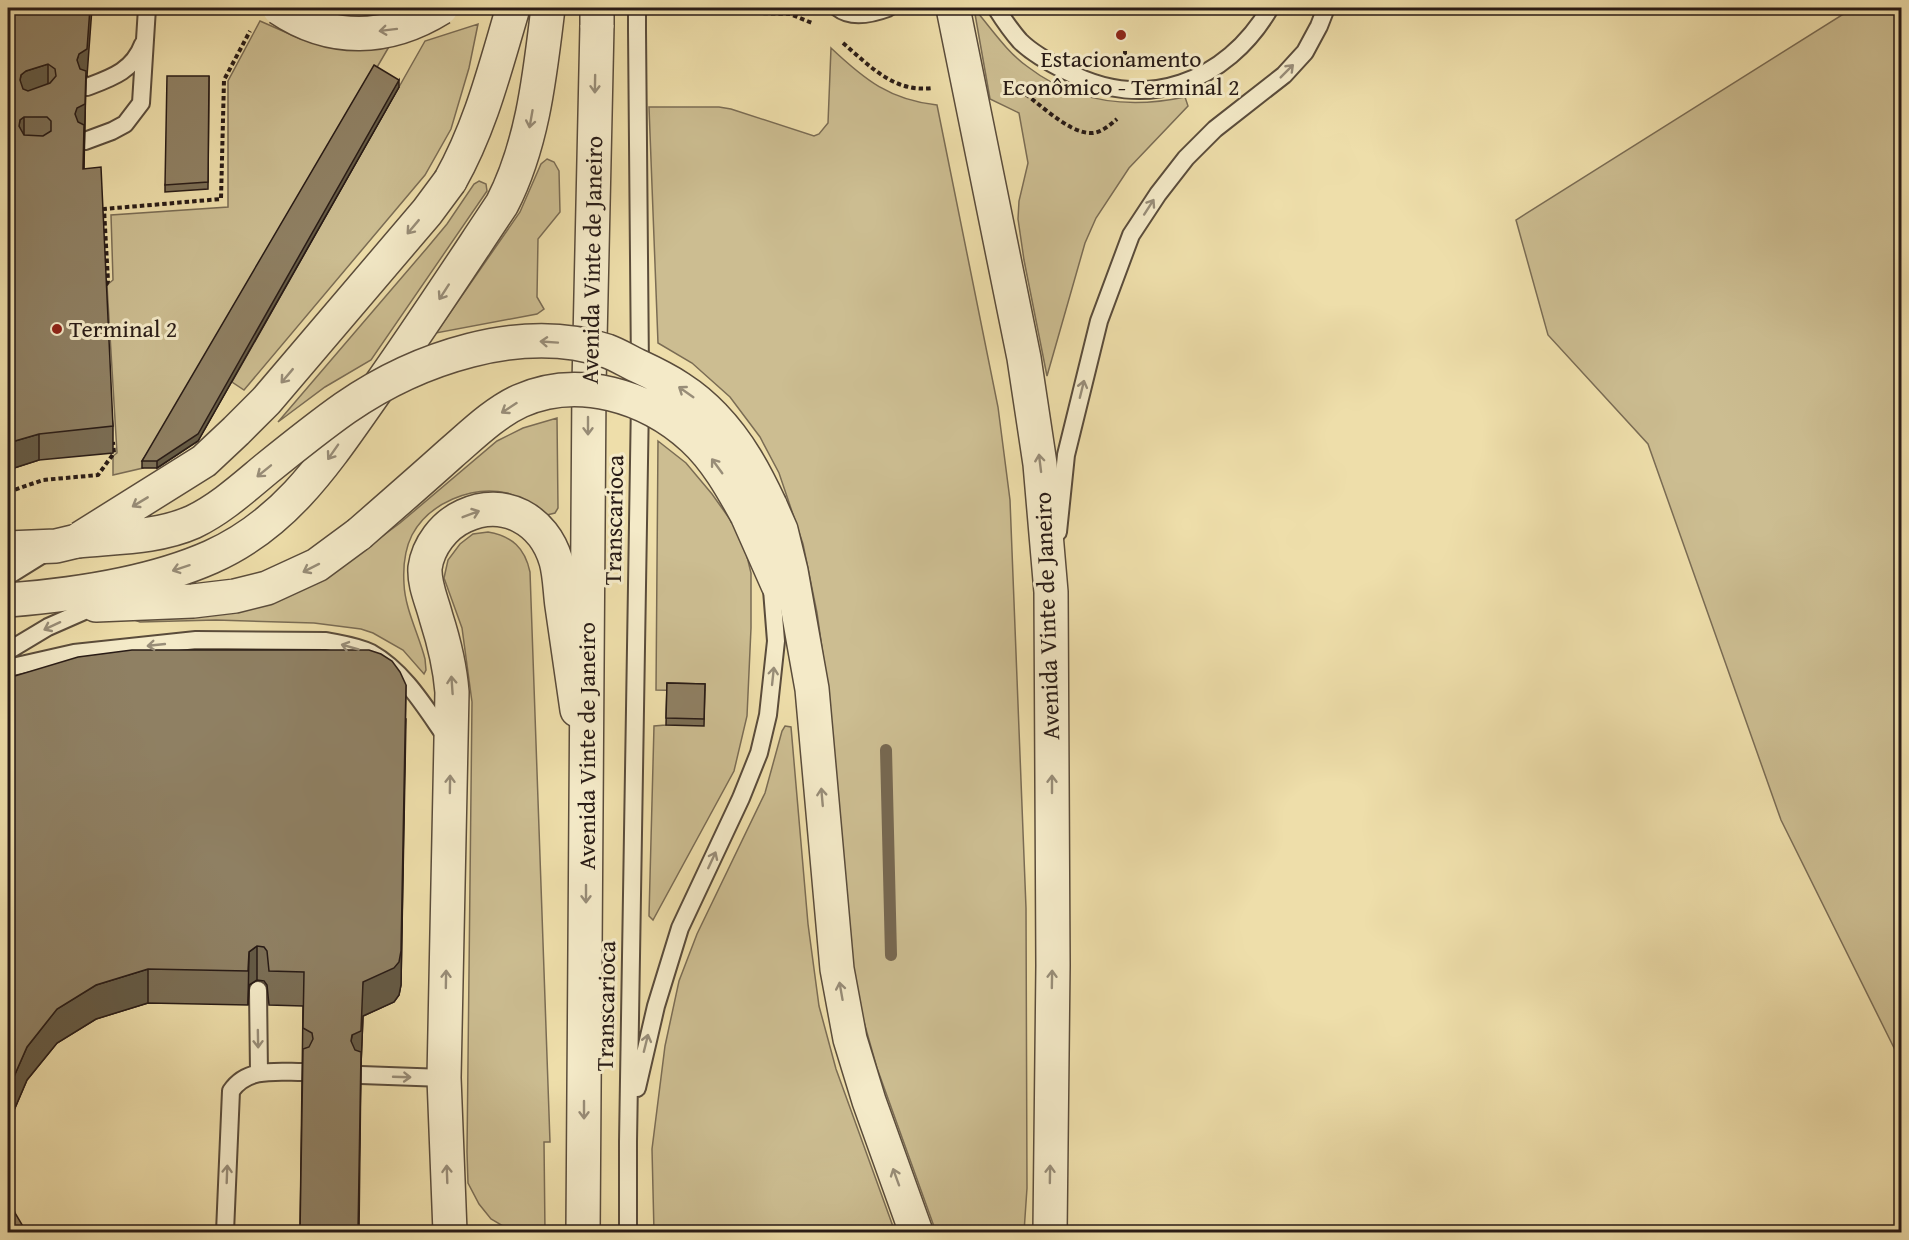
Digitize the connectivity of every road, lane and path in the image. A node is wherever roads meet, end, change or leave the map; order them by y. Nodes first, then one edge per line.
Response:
1 (147, 8) edge
2 (279, 8) edge
3 (441, 8) edge
4 (513, 8) edge
5 (548, 8) edge
6 (638, 8) edge
7 (838, 8) edge
8 (888, 8) edge
9 (953, 8) edge
10 (996, 8) edge
11 (1269, 8) edge
12 (1326, 8) edge
13 (664, 10) dead end
14 (597, 16) edge
15 (251, 28) dead end
16 (822, 28) dead end
17 (147, 36) junction
18 (839, 40) dead end
19 (968, 81) junction
20 (87, 87) edge
21 (85, 141) edge
22 (106, 295) edge
23 (113, 430) edge
24 (8, 492) edge
25 (759, 510) junction
26 (66, 544) junction
27 (8, 548) edge
28 (770, 567) junction
29 (8, 576) edge
30 (1051, 592) junction
31 (19, 599) edge
32 (98, 605) junction
33 (8, 651) edge
34 (8, 668) edge
35 (813, 689) junction
36 (450, 743) junction
37 (587, 780) junction
38 (258, 990) edge
39 (303, 1072) edge
40 (259, 1073) junction
41 (361, 1075) edge
42 (444, 1078) junction
43 (628, 1142) junction
44 (225, 1233) edge
45 (450, 1233) edge
46 (583, 1233) edge
47 (628, 1233) edge
48 (916, 1233) edge
49 (1050, 1233) edge

1 - 17 lane
3 -> 2 street, bridge
4 -> 26 street, bridge
5 -> 31 street
6 - 43 lane, Transcarioca, bridge
7 - 8 lane
9 - 19 street, Avenida Vinte de Janeiro
10 - 11 lane
30 -> 12 lane
13 - 16 path
14 -> 37 street, Avenida Vinte de Janeiro
15 - 22 path
17 - 20 lane
17 - 21 lane
18 - 19 path
30 -> 19 street, Avenida Vinte de Janeiro
23 - 24 path
25 -> 26 street, bridge
25 - 28 street
25 -> 32 street, bridge
25 - 35 street
26 - 27 street
26 - 29 lane
28 - 35 street
43 -> 28 lane, Transcarioca
49 -> 30 street, Avenida Vinte de Janeiro
31 - 32 street
32 -> 33 lane
36 -> 34 lane
48 -> 35 street
36 -> 37 street
42 -> 36 street
37 -> 46 street, Avenida Vinte de Janeiro
38 -> 40 lane
39 - 40 lane
44 -> 40 lane
41 -> 42 lane
45 -> 42 street
43 - 47 lane, Transcarioca

